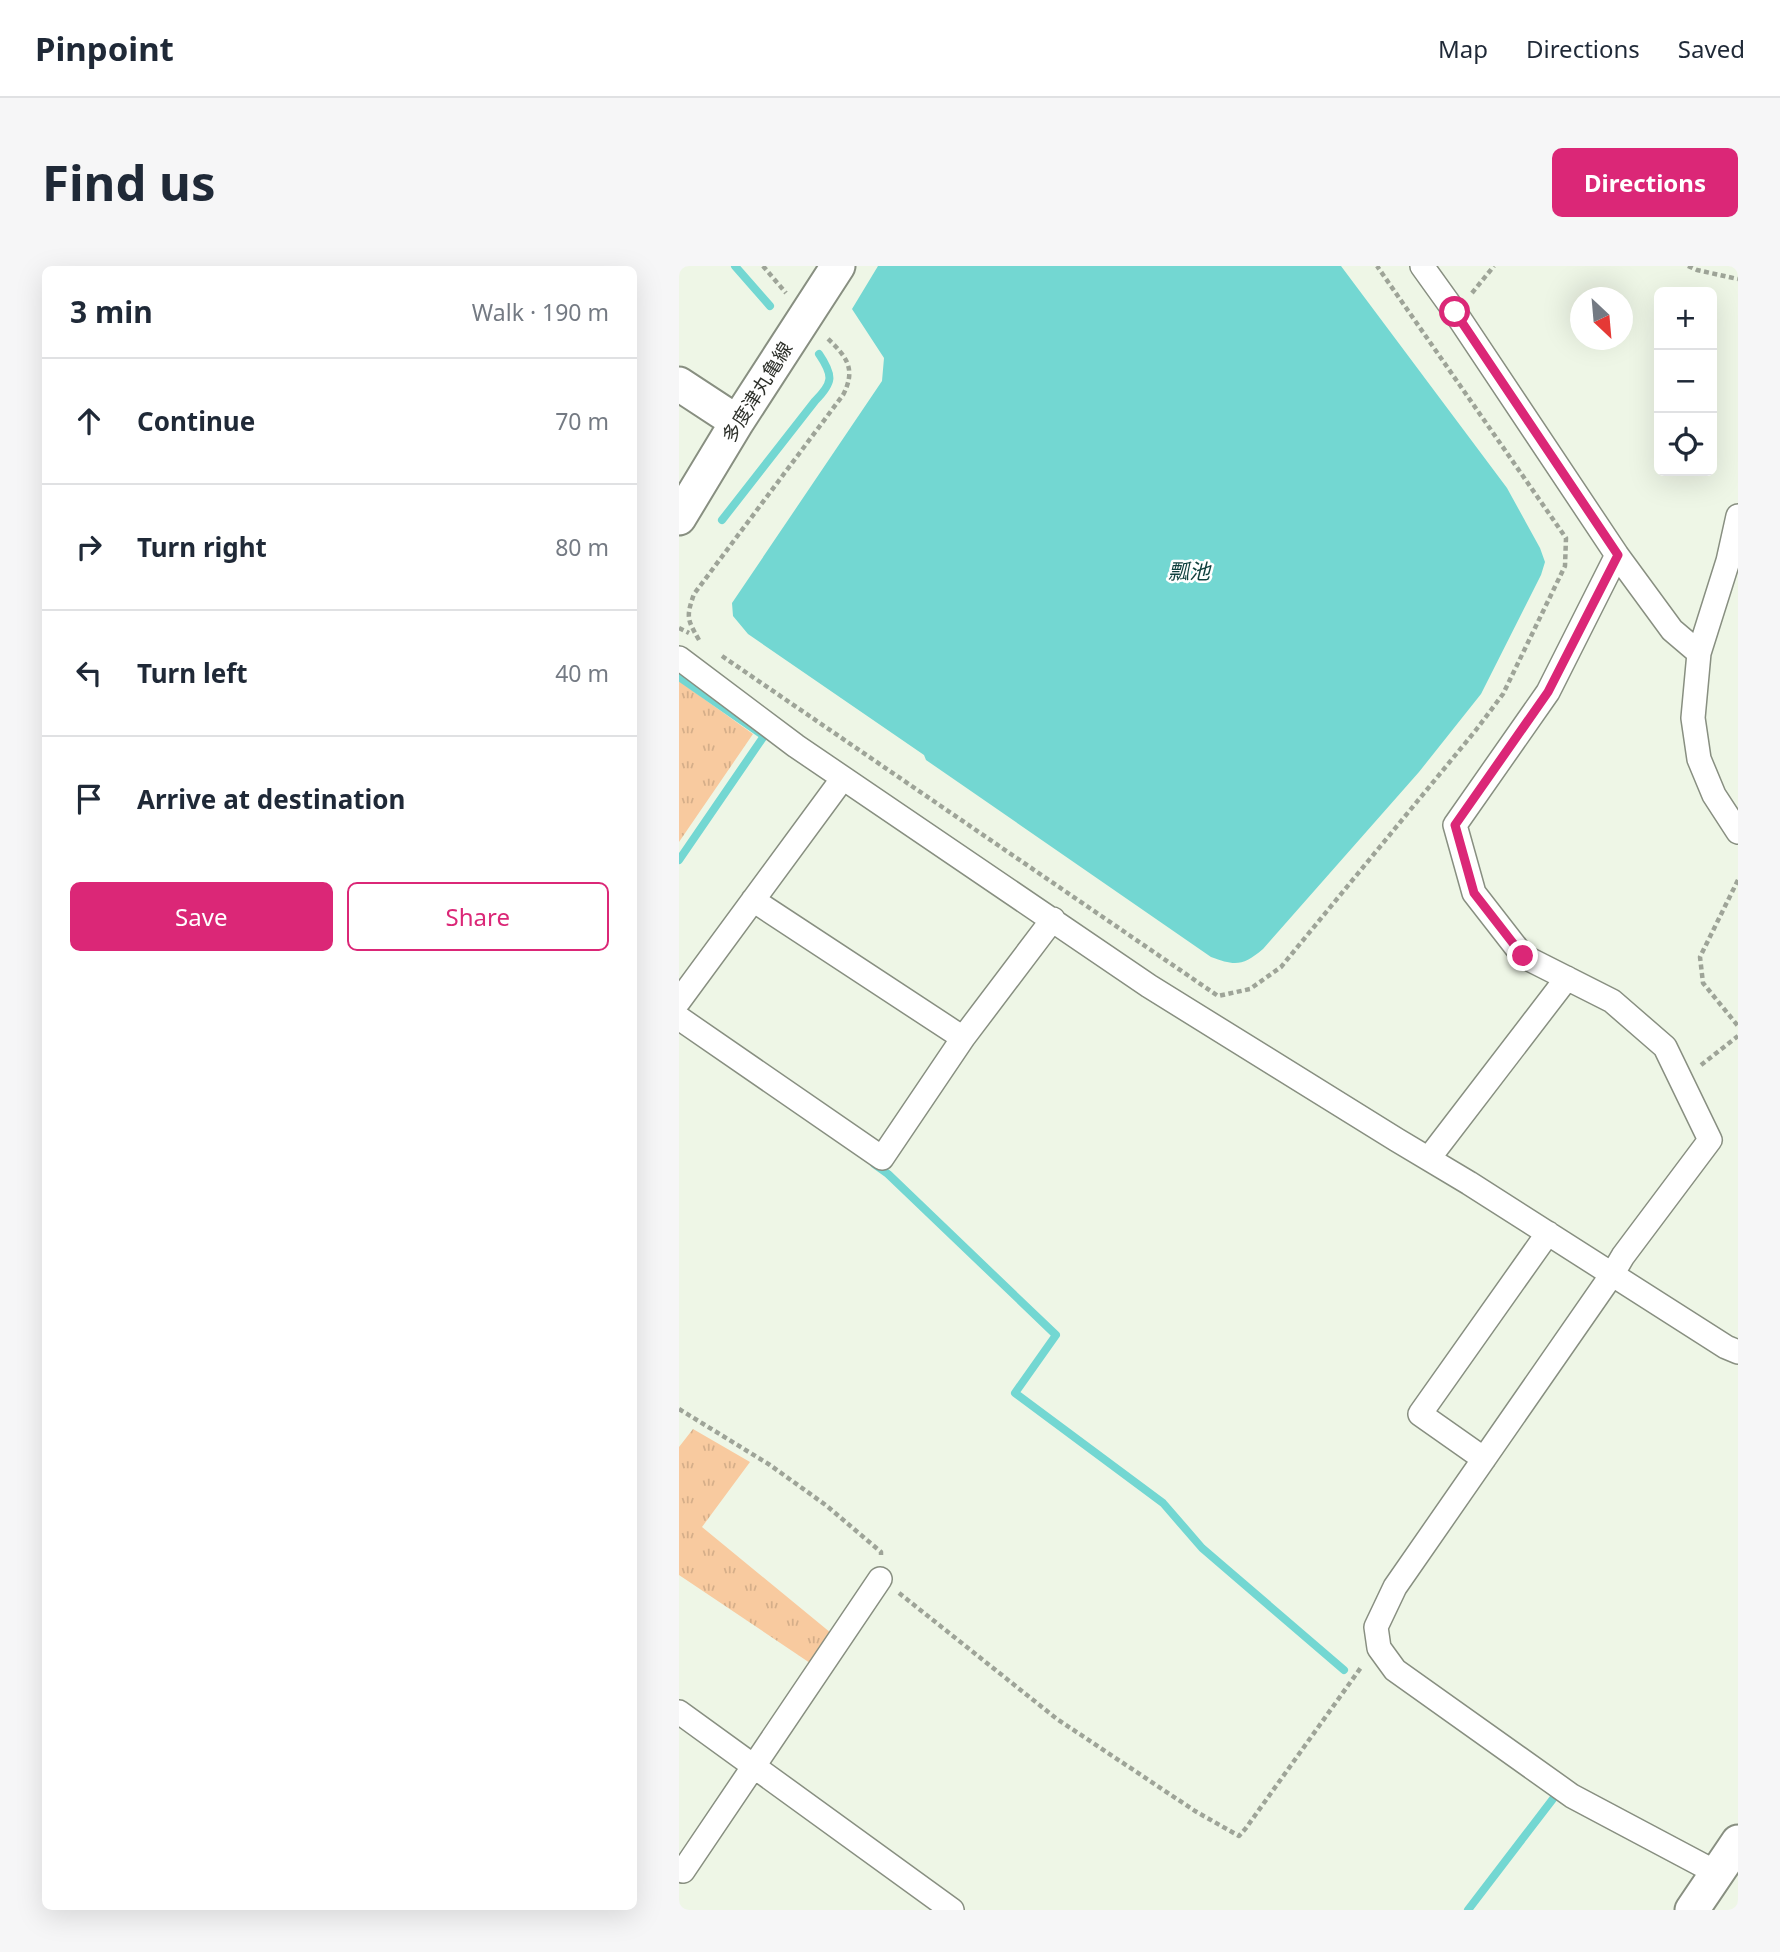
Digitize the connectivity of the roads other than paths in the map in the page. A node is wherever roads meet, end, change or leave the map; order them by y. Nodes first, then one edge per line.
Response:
1 (838, 266) edge
2 (1422, 266) edge
3 (679, 384) edge
4 (737, 422) junction
5 (1738, 516) edge
6 (679, 518) edge
7 (1618, 555) junction
8 (1699, 653) junction
9 (679, 658) edge
10 (842, 778) junction
11 (1738, 832) edge
12 (753, 900) junction
13 (1053, 919) junction
14 (1567, 978) junction
15 (679, 1001) edge
16 (679, 1018) edge
17 (963, 1038) junction
18 (1429, 1158) junction
19 (1548, 1233) junction
20 (1613, 1273) junction
21 (1738, 1352) edge
22 (1483, 1459) junction
23 (880, 1578) road end
24 (679, 1712) edge
25 (754, 1765) junction
26 (1738, 1842) edge
27 (683, 1871) dead end
28 (1717, 1873) junction
29 (952, 1910) edge
30 (1692, 1910) edge

1 - 4 main road, 多度津丸亀線
2 - 7 street
3 - 4 main road
4 - 6 main road, 多度津丸亀線
5 - 8 street
7 - 8 street
7 - 14 street
8 - 11 street
9 - 10 street
10 - 12 street
10 - 13 street
12 - 15 street
12 - 17 street
13 - 17 street
13 - 18 street
14 - 18 street
14 - 20 street
16 - 17 street
18 - 19 street
19 - 20 street
19 - 22 street
20 - 21 street
20 - 22 street
22 - 28 street
23 - 25 street
24 - 25 street
25 - 27 street
25 - 29 street
26 - 28 main road
28 - 30 main road

